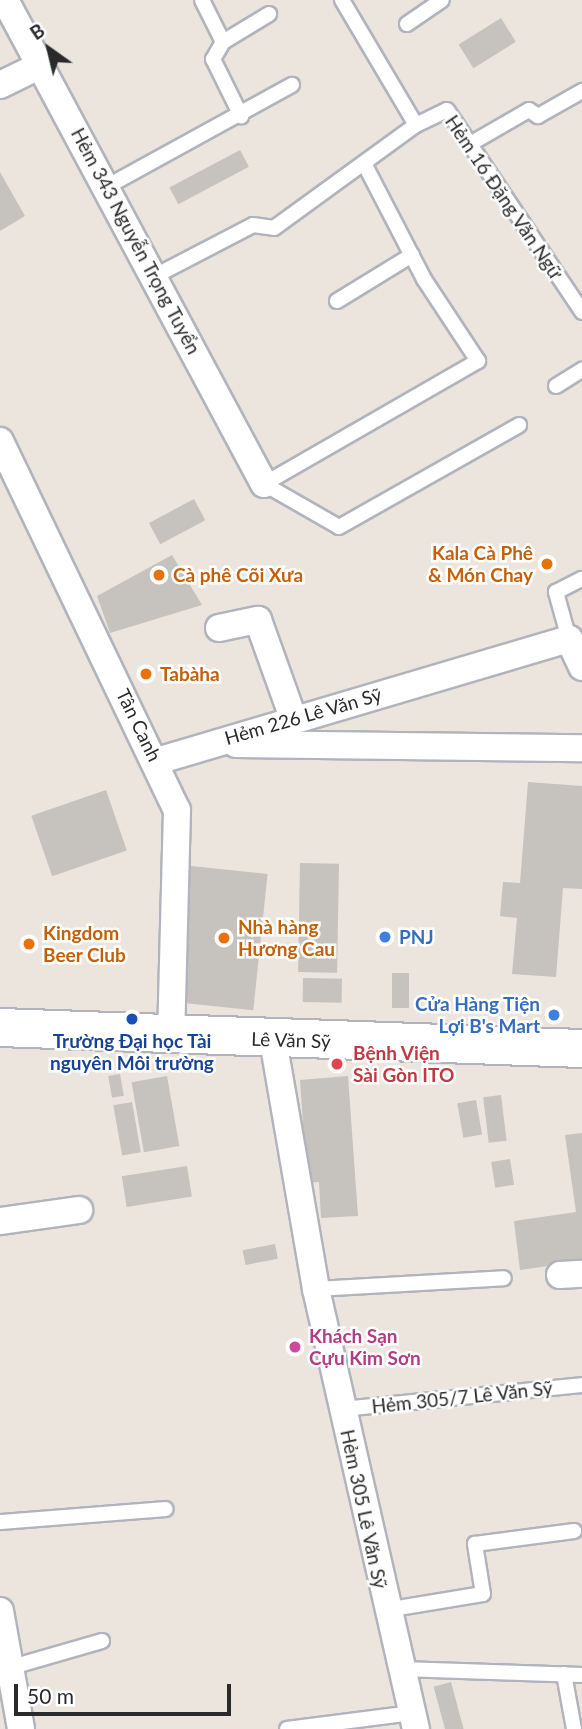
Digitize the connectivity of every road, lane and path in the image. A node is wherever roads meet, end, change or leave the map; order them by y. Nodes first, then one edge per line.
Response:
1 (5, 0) edge
2 (202, 0) edge
3 (342, 0) edge
4 (442, 0) edge
5 (269, 14) dead end
6 (407, 24) dead end
7 (223, 42) junction
8 (41, 65) junction
9 (0, 85) edge
10 (292, 85) dead end
11 (582, 91) edge
12 (241, 116) junction
13 (416, 125) junction
14 (470, 144) junction
15 (365, 165) junction
16 (108, 186) junction
17 (412, 255) junction
18 (155, 276) junction
19 (337, 301) dead end
20 (582, 312) edge
21 (582, 370) edge
22 (556, 386) dead end
23 (519, 425) dead end
24 (0, 441) edge
25 (264, 484) junction
26 (582, 579) edge
27 (219, 628) dead end
28 (569, 639) junction
29 (582, 667) edge
30 (293, 718) junction
31 (206, 743) junction
32 (582, 748) edge
33 (156, 761) junction
34 (0, 1027) edge
35 (171, 1032) junction
36 (273, 1040) junction
37 (582, 1048) edge
38 (79, 1210) dead end
39 (0, 1221) edge
40 (504, 1278) dead end
41 (316, 1289) junction
42 (582, 1385) edge
43 (342, 1409) junction
44 (165, 1509) dead end
45 (0, 1522) edge
46 (574, 1531) dead end
47 (0, 1611) edge
48 (386, 1611) junction
49 (102, 1641) dead end
50 (6, 1669) edge
51 (401, 1669) junction
52 (564, 1674) junction
53 (582, 1675) edge
54 (414, 1721) edge
55 (21, 1729) edge
56 (287, 1729) edge
57 (574, 1729) edge

1 - 8 street, Hẻm 343 Nguyễn Trọng Tuyển
2 - 7 lane
3 - 13 lane
4 - 6 lane
5 - 7 lane
7 - 12 lane
8 - 9 street
8 - 16 street, Hẻm 343 Nguyễn Trọng Tuyển
10 - 12 lane
11 - 14 lane
12 - 16 lane
13 - 14 lane, Hẻm 16 Đặng Văn Ngữ
13 - 15 lane
14 - 20 lane, Hẻm 16 Đặng Văn Ngữ
15 - 17 lane
15 - 18 lane
16 - 18 street, Hẻm 343 Nguyễn Trọng Tuyển
17 - 19 lane
17 - 25 lane
18 - 25 street, Hẻm 343 Nguyễn Trọng Tuyển
21 - 22 lane
23 - 25 lane
24 - 33 street, Tân Canh
26 - 28 lane
27 - 30 street
28 - 29 street
28 - 30 street, Hẻm 226 Lê Văn Sỹ
30 - 31 street, Hẻm 226 Lê Văn Sỹ
31 - 32 street, Hẻm 226 Lê Văn Sỹ
31 - 33 street
33 - 35 street, Tân Canh
34 - 35 main road, Lê Văn Sỹ
35 - 36 main road, Lê Văn Sỹ
36 - 37 main road, Lê Văn Sỹ
36 - 41 street, Hẻm 305 Lê Văn Sỹ
38 - 39 street
40 - 41 lane
41 - 43 street, Hẻm 305 Lê Văn Sỹ
42 - 43 lane, Hẻm 305/7 Lê Văn Sỹ
43 - 48 street, Hẻm 305 Lê Văn Sỹ
44 - 45 lane
46 - 48 lane
47 - 50 street
48 - 51 street, Hẻm 305 Lê Văn Sỹ
49 - 50 lane
50 - 55 street
51 - 52 lane
51 - 54 street, Hẻm 305 Lê Văn Sỹ
52 - 53 lane
52 - 57 lane
54 - 56 lane

